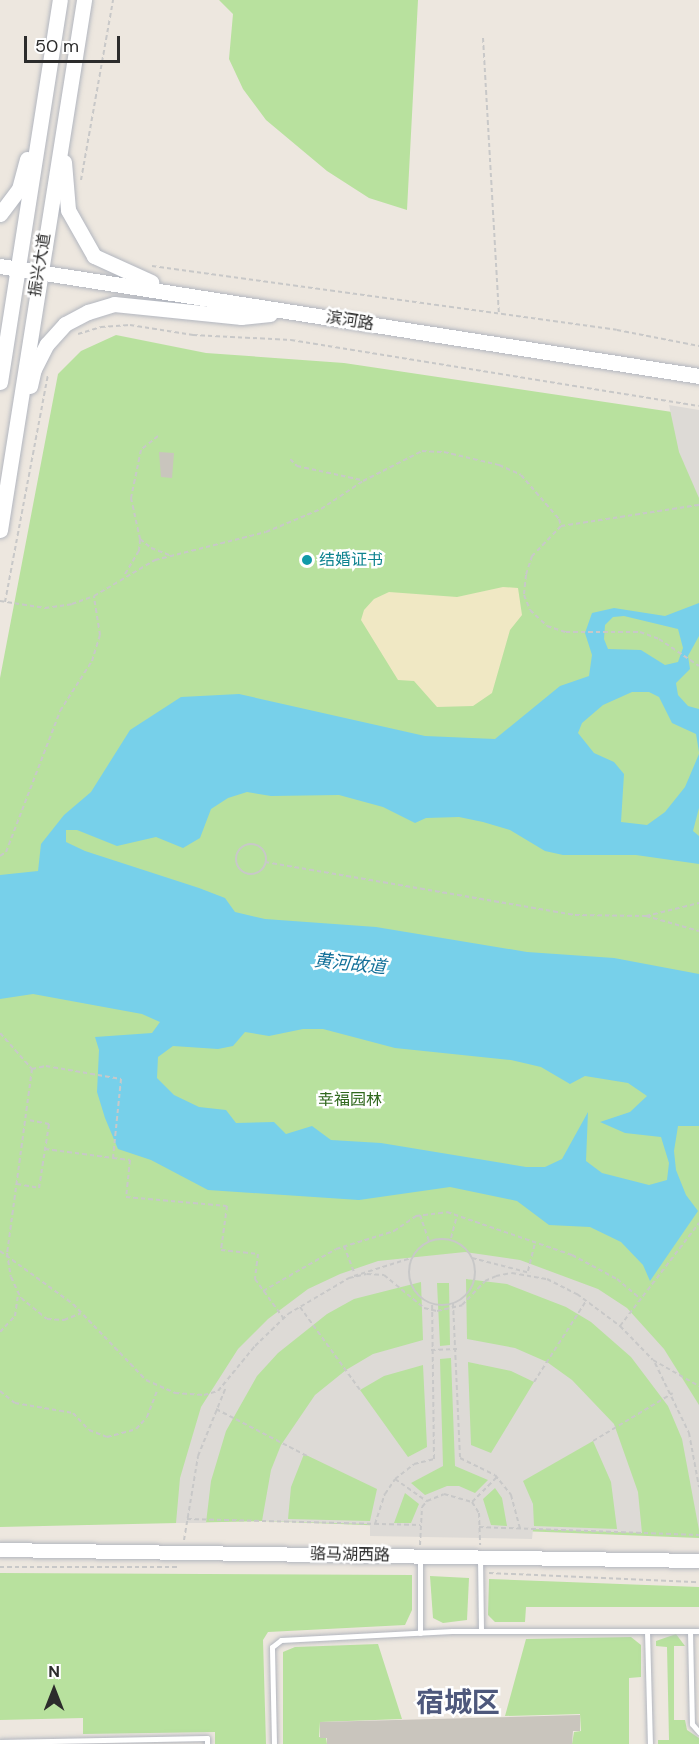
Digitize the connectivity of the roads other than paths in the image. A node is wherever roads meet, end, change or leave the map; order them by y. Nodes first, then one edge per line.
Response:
1 (60, 0) edge
2 (84, 0) edge
3 (46, 93) junction
4 (67, 97) junction
5 (0, 214) edge
6 (0, 266) edge
7 (18, 269) junction
8 (38, 272) junction
9 (292, 312) junction
10 (699, 376) edge
11 (0, 382) edge
12 (6, 491) junction
13 (0, 530) edge
14 (0, 1550) edge
15 (420, 1557) junction
16 (480, 1558) junction
17 (699, 1561) edge
18 (481, 1631) junction
19 (646, 1631) junction
20 (690, 1631) junction
21 (699, 1631) edge
22 (420, 1633) junction
23 (699, 1732) edge
24 (0, 1742) edge
25 (207, 1744) edge
26 (274, 1744) edge
27 (650, 1744) edge

1 - 3 main road, 振兴大道
2 - 4 main road, 振兴大道
3 - 5 main road
3 - 7 main road, 振兴大道
4 - 8 main road, 振兴大道
4 - 9 main road
6 - 7 main road, 滨河路
7 - 8 main road, 滨河路
7 - 11 main road, 振兴大道
8 - 9 main road, 滨河路
8 - 12 main road, 振兴大道
9 - 10 main road, 滨河路
9 - 12 main road
12 - 13 main road, 振兴大道
14 - 15 street, 骆马湖西路
15 - 16 street, 骆马湖西路
15 - 22 lane
16 - 17 street, 骆马湖西路
16 - 18 lane
18 - 19 lane
18 - 22 lane
19 - 20 lane
19 - 27 lane
20 - 21 lane
20 - 23 lane
22 - 26 lane
24 - 25 lane

